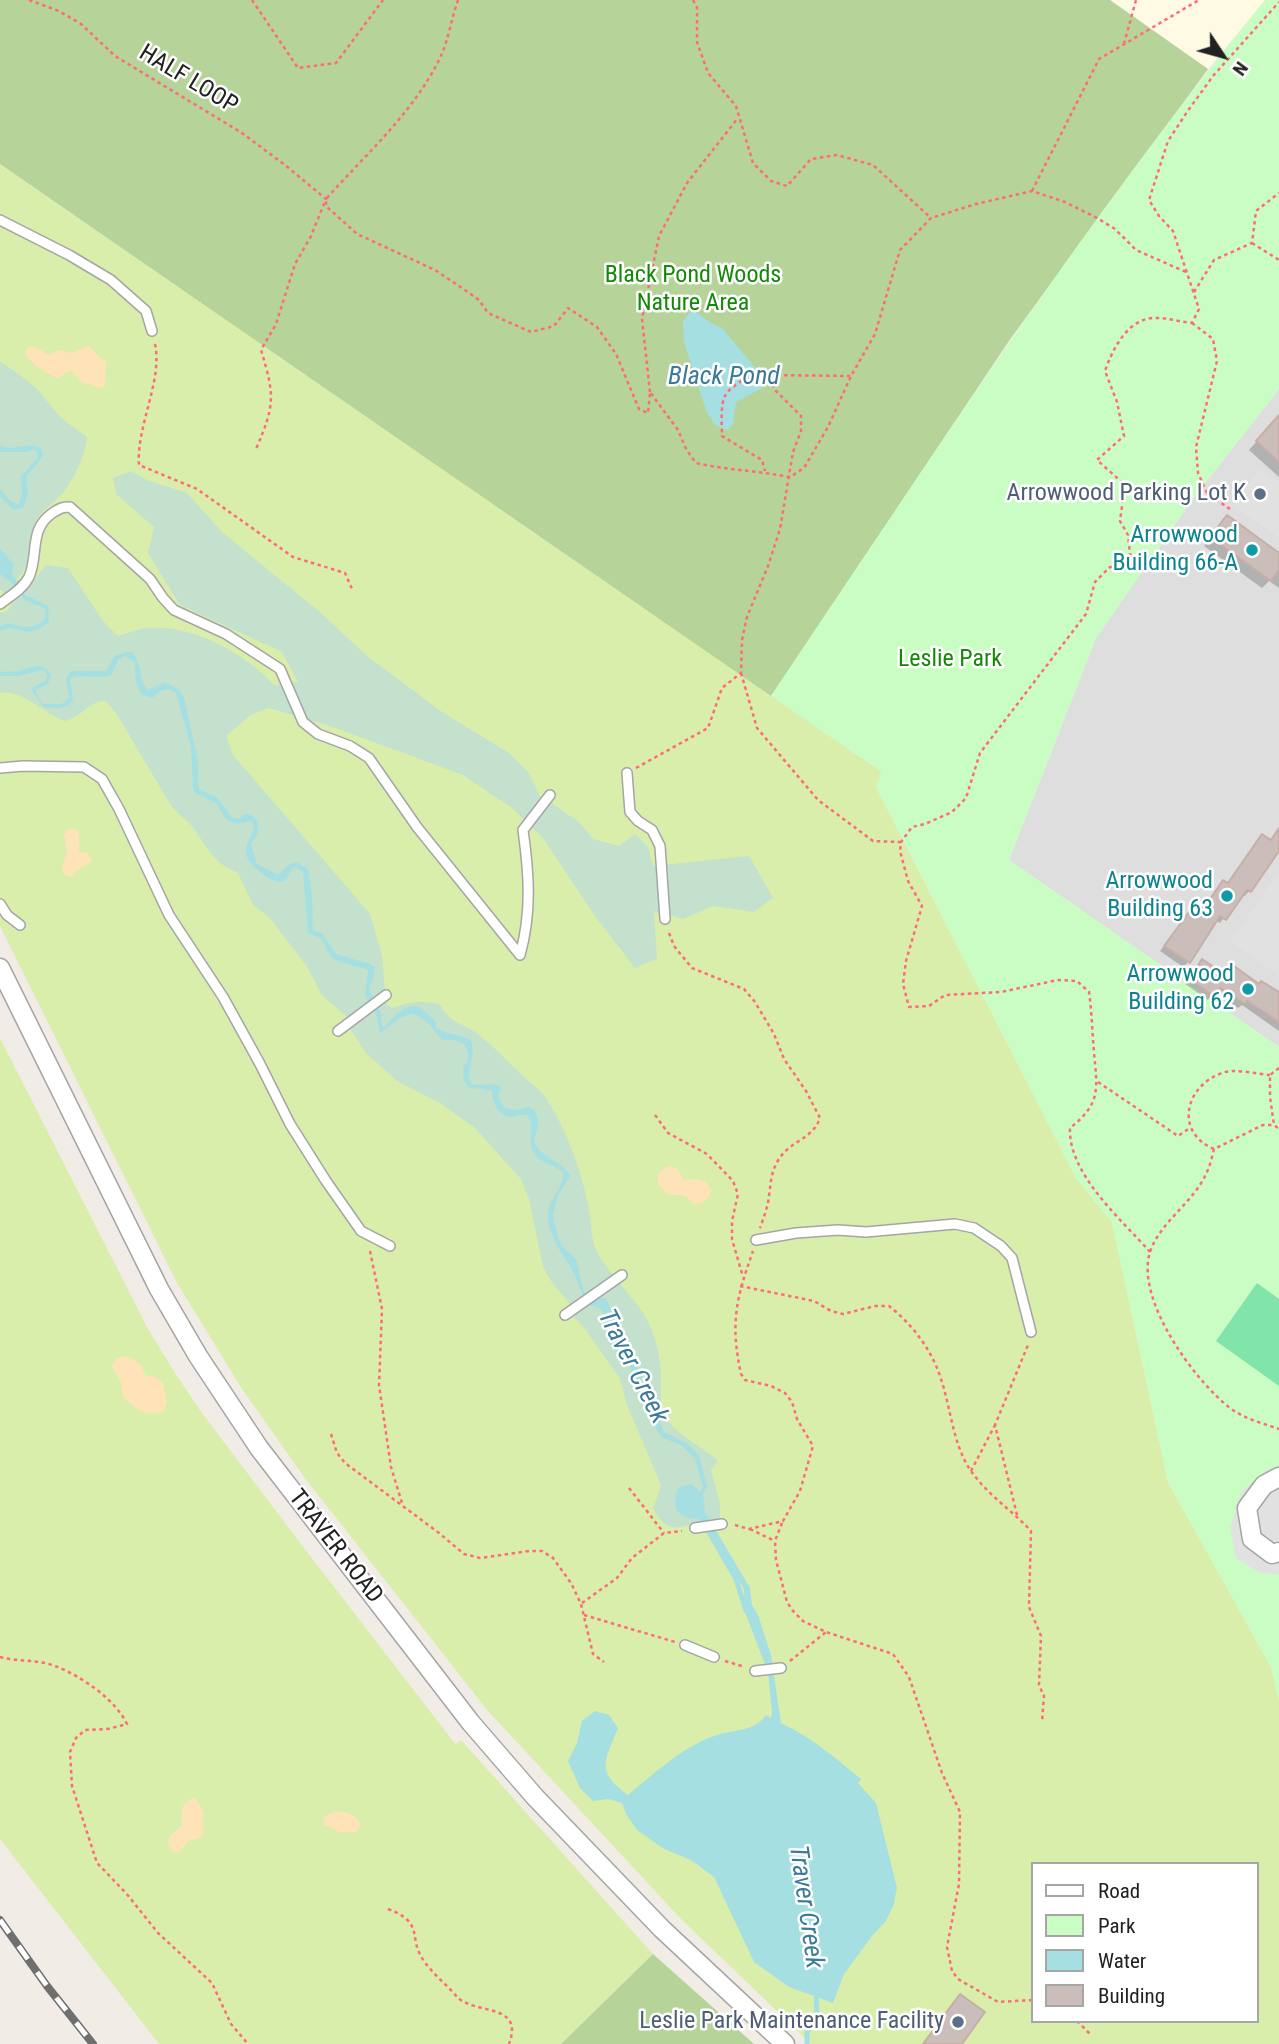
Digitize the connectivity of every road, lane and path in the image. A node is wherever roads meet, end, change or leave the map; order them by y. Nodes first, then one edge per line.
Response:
1 (29, 0) edge
2 (252, 0) edge
3 (383, 0) edge
4 (457, 0) edge
5 (693, 0) edge
6 (1136, 0) edge
7 (1199, 0) edge
8 (1279, 2) edge
9 (1124, 44) junction
10 (739, 117) junction
11 (1032, 191) junction
12 (1279, 193) edge
13 (326, 199) junction
14 (931, 218) junction
15 (0, 220) edge
16 (1252, 243) junction
17 (1279, 260) edge
18 (1186, 272) junction
19 (1194, 292) junction
20 (1192, 323) junction
21 (152, 331) joint
22 (770, 375) junction
23 (851, 376) junction
24 (650, 392) junction
25 (256, 449) dead end
26 (765, 473) junction
27 (790, 477) junction
28 (1230, 509) dead end
29 (353, 591) dead end
30 (4, 601) edge
31 (741, 673) junction
32 (0, 768) edge
33 (627, 772) joint
34 (550, 795) dead end
35 (901, 842) junction
36 (0, 904) edge
37 (666, 919) dead end
38 (20, 925) dead end
39 (0, 968) edge
40 (386, 995) dead end
41 (338, 1031) dead end
42 (1279, 1068) edge
43 (1270, 1075) junction
44 (1098, 1082) junction
45 (655, 1115) dead end
46 (1274, 1125) junction
47 (1190, 1128) junction
48 (1279, 1129) edge
49 (1214, 1149) junction
50 (366, 1234) junction
51 (757, 1240) dead end
52 (390, 1246) dead end
53 (1150, 1252) junction
54 (622, 1275) dead end
55 (743, 1277) dead end
56 (740, 1286) dead end
57 (565, 1315) dead end
58 (1031, 1332) joint
59 (995, 1425) junction
60 (1279, 1429) edge
61 (331, 1434) dead end
62 (971, 1471) junction
63 (1279, 1477) edge
64 (629, 1488) dead end
65 (403, 1505) junction
66 (1017, 1517) junction
67 (783, 1521) dead end
68 (722, 1524) dead end
69 (695, 1528) joint
70 (748, 1529) dead end
71 (664, 1533) junction
72 (775, 1541) junction
73 (1279, 1552) edge
74 (581, 1604) junction
75 (583, 1614) junction
76 (826, 1632) junction
77 (685, 1645) joint
78 (0, 1657) edge
79 (714, 1657) joint
80 (604, 1661) dead end
81 (781, 1668) joint
82 (755, 1671) joint
83 (1042, 1722) dead end
84 (388, 1909) dead end
85 (1030, 2000) edge
86 (1079, 2023) edge
87 (1091, 2035) dead end
88 (248, 2044) edge
89 (509, 2044) edge
90 (785, 2044) edge

1 - 13 path, HALF LOOP
2 - 3 path
4 - 13 path
5 - 10 path
6 - 9 path
7 - 9 path
8 - 18 path
9 - 11 path
10 - 14 path
10 - 24 path
11 - 14 path
11 - 18 path
12 - 16 path
13 - 24 path, HALF LOOP
13 - 25 path
14 - 23 path
15 - 21 lane
16 - 17 path
16 - 19 path
18 - 19 path
19 - 20 path
20 - 28 path
20 - 35 path
21 - 29 path
22 - 23 path
22 - 26 path
22 - 27 path
23 - 27 path
24 - 26 path
26 - 27 path
27 - 31 path
30 - 34 lane
31 - 33 path
31 - 35 path
32 - 50 lane
33 - 37 lane
35 - 44 path
36 - 38 lane
39 - 90 street, TRAVER ROAD
40 - 41 lane
42 - 43 path
43 - 46 path
43 - 47 path
44 - 47 path
44 - 53 path
45 - 55 path
46 - 48 path
46 - 49 path
47 - 49 path
49 - 53 path
50 - 52 lane
50 - 65 path
51 - 58 lane
53 - 60 path
54 - 57 lane
56 - 62 path
58 - 59 path
59 - 62 path
59 - 66 path
61 - 65 path
62 - 66 path
63 - 73 street
64 - 71 path
65 - 74 path
66 - 83 path
67 - 72 path
68 - 69 lane
69 - 71 path
70 - 72 path
71 - 74 path
72 - 76 path
74 - 75 path
75 - 77 path
75 - 80 path
76 - 81 path
76 - 85 path
77 - 79 lane
78 - 88 path
79 - 82 path
81 - 82 lane
84 - 89 path
86 - 87 path

